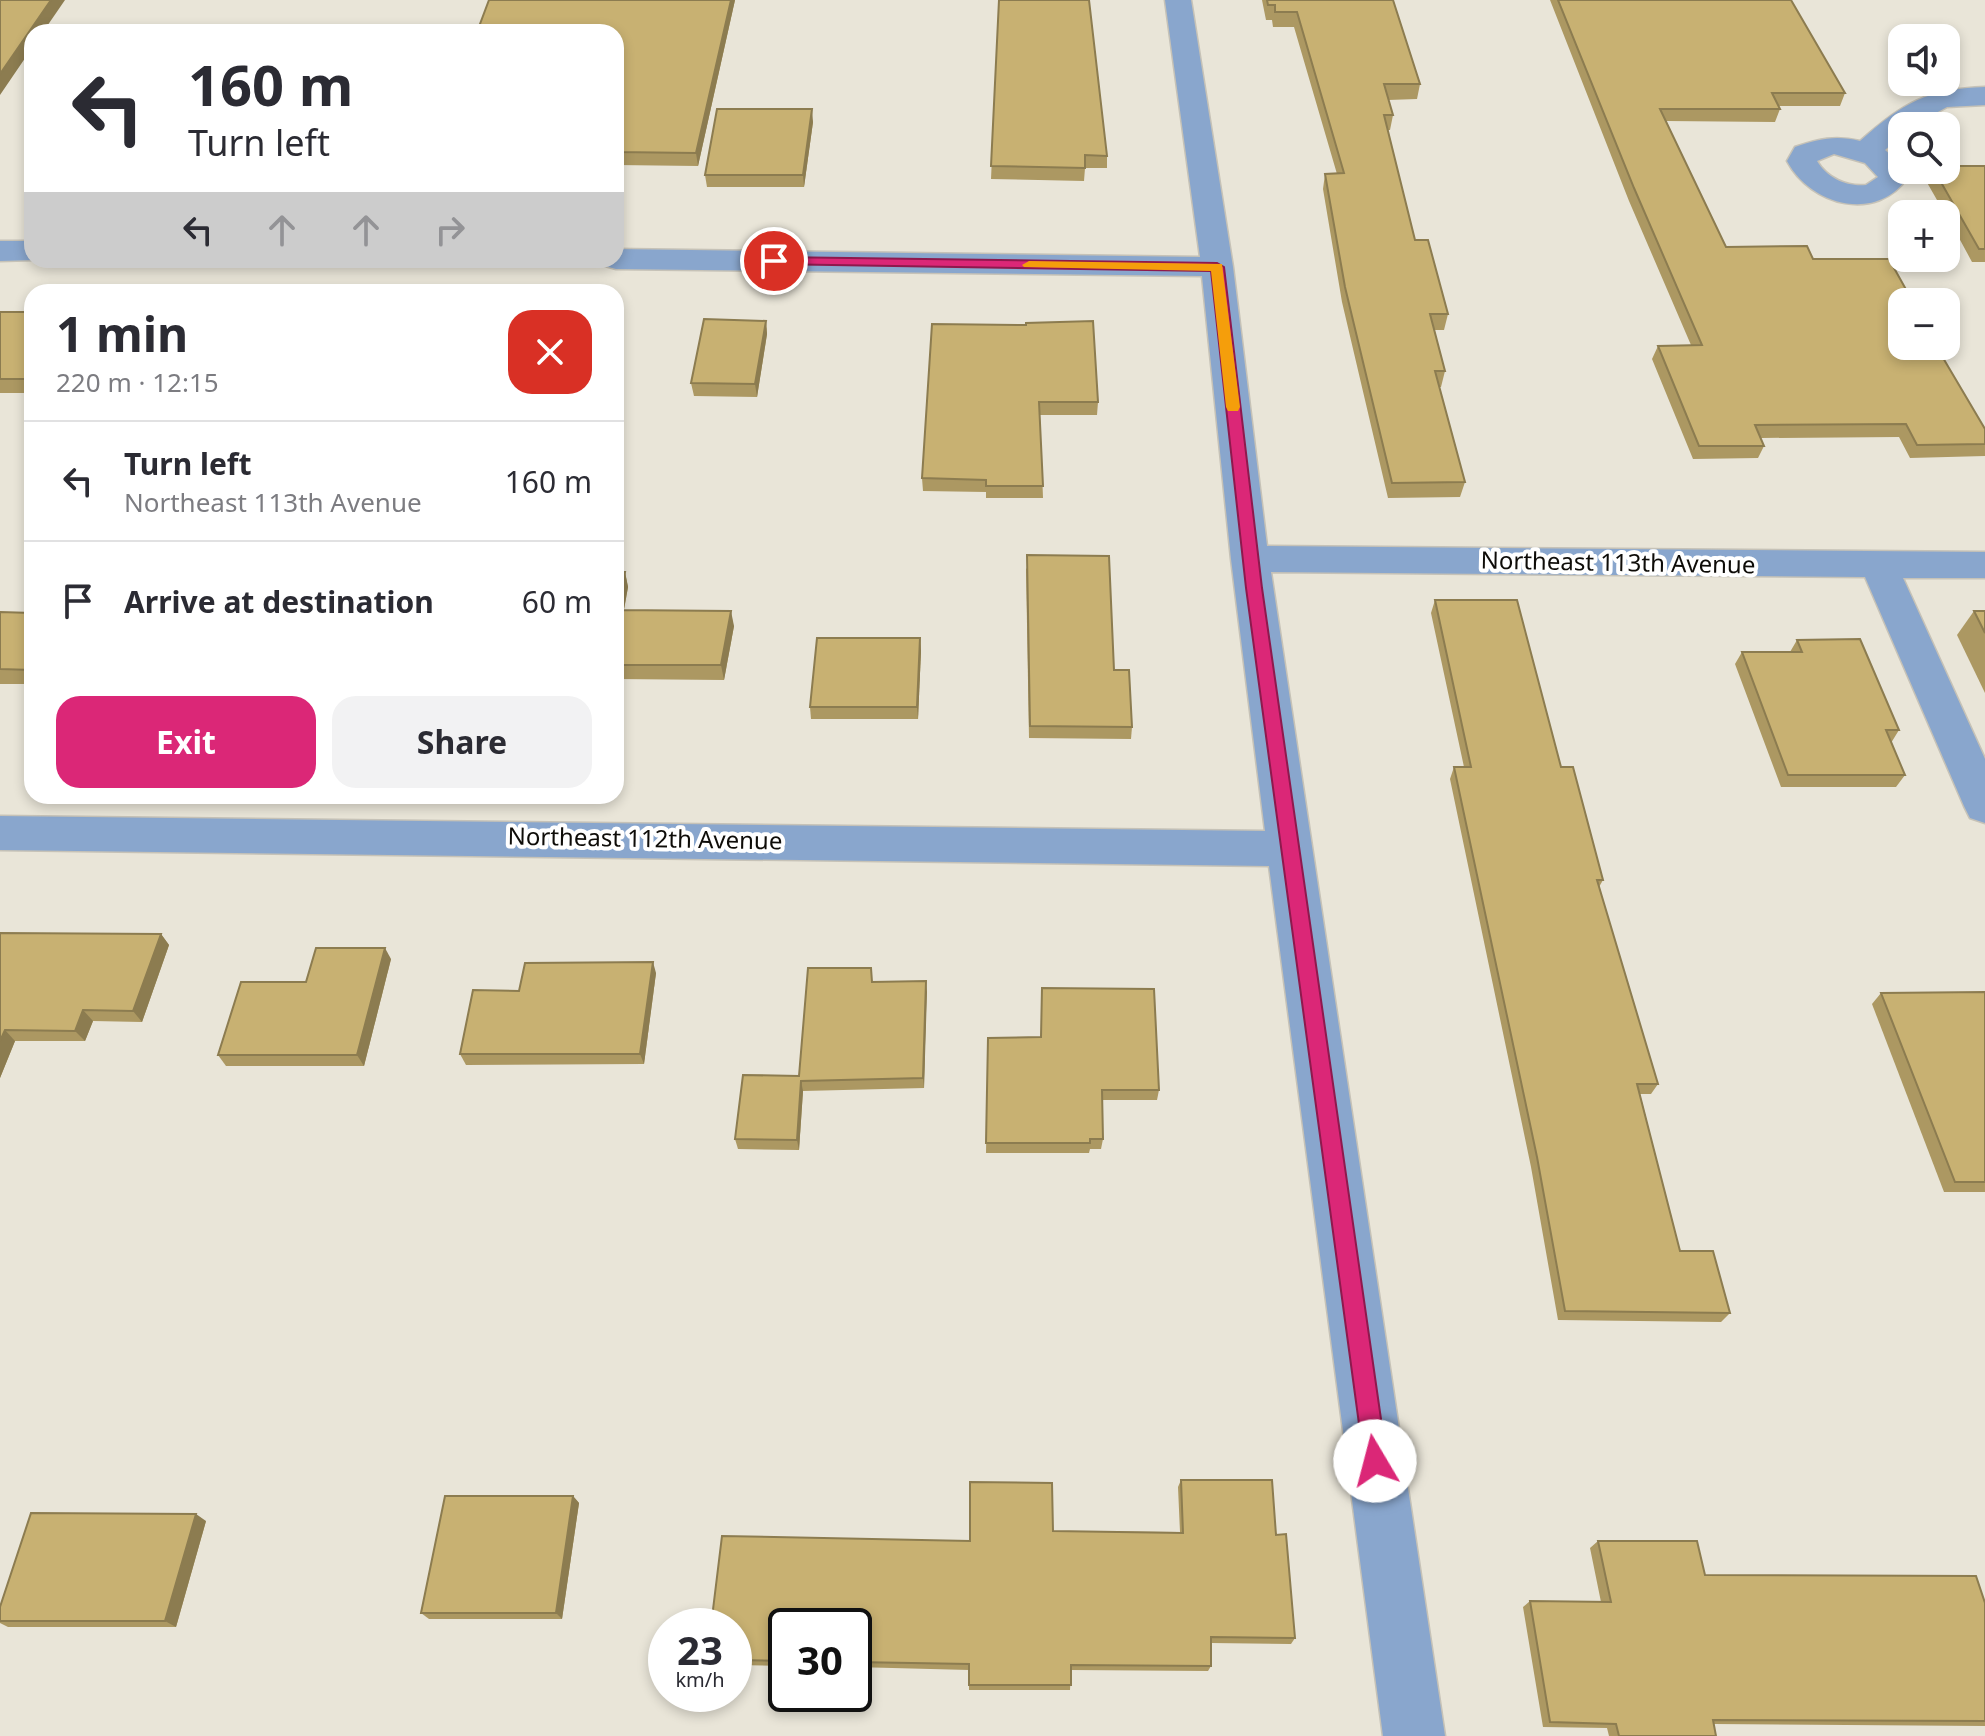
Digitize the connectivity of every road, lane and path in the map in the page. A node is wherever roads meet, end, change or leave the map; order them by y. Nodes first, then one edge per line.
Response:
1 (1178, 0) edge
2 (1985, 96) edge
3 (1866, 151) dead end
4 (0, 251) edge
5 (24, 251) edge
6 (624, 259) edge
7 (1217, 267) junction
8 (1250, 559) junction
9 (1985, 565) edge
10 (1879, 566) junction
11 (1985, 806) edge
12 (0, 833) edge
13 (1289, 849) junction
14 (1414, 1736) edge

1 - 7 street
2 - 3 street
4 - 5 street
6 - 7 street
7 - 8 street
8 - 10 street, Northeast 113th Avenue
8 - 13 street
9 - 10 street, Northeast 113th Avenue
10 - 11 street
12 - 13 street, Northeast 112th Avenue
13 - 14 street

